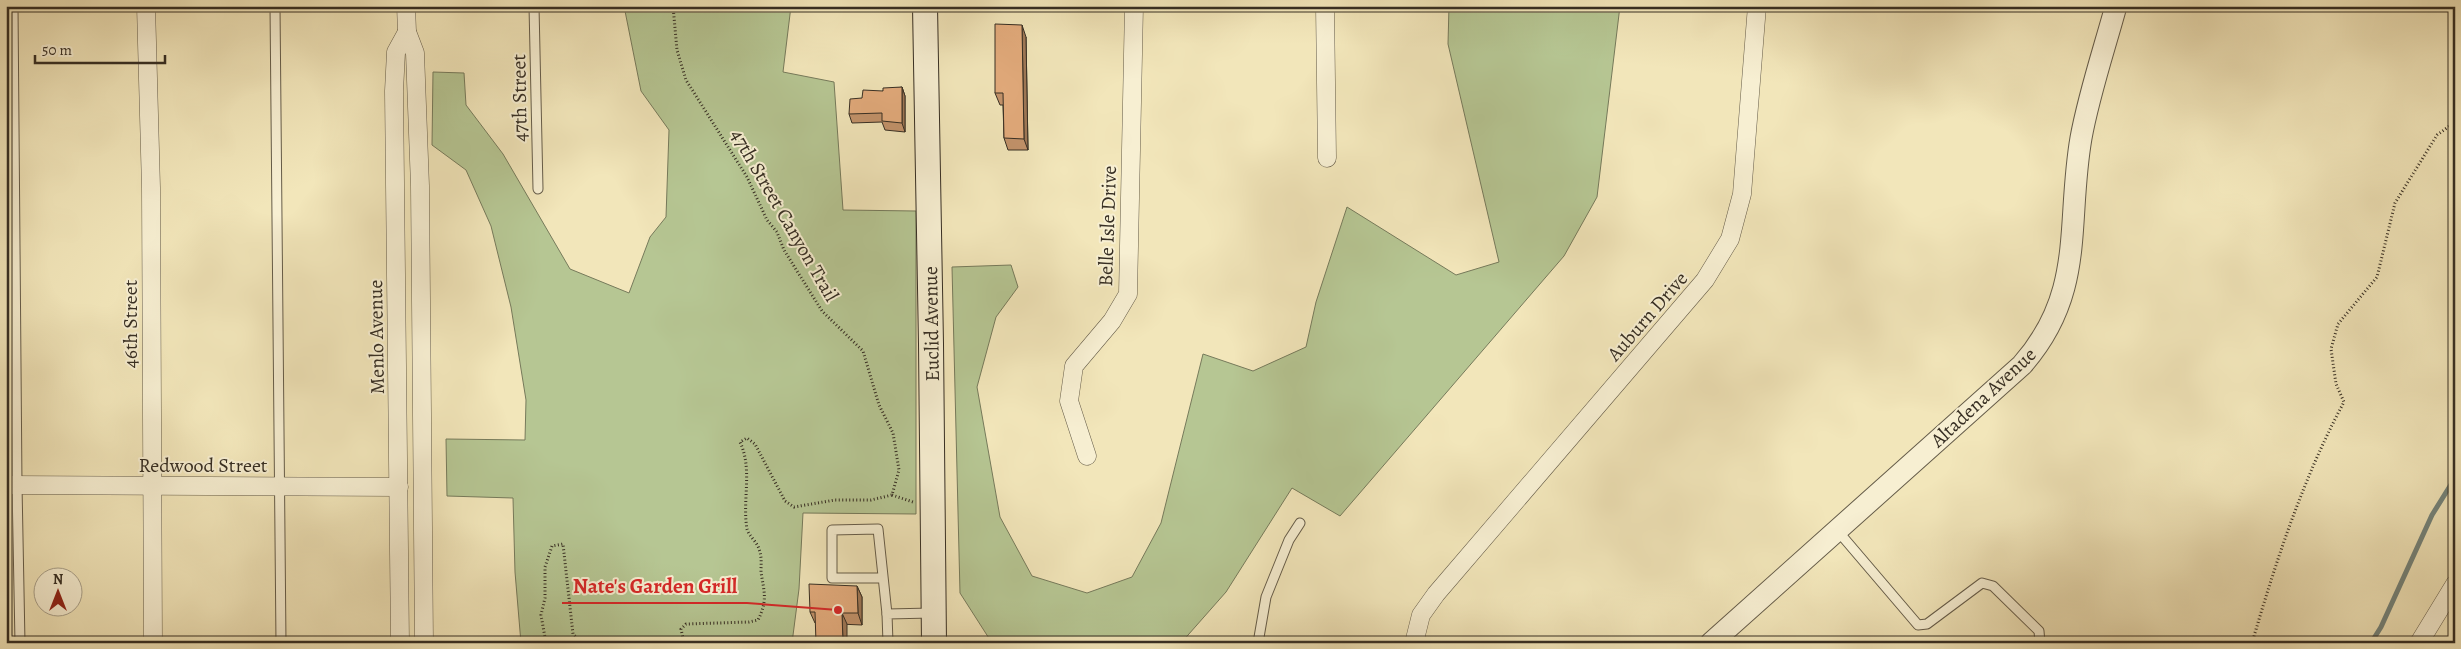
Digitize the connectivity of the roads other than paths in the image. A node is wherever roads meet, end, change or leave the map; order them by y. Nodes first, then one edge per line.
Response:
1 (14, 6) edge
2 (146, 6) edge
3 (275, 6) edge
4 (406, 6) edge
5 (534, 6) edge
6 (925, 6) edge
7 (1134, 6) edge
8 (1325, 6) edge
9 (1757, 6) edge
10 (2116, 6) edge
11 (406, 32) junction
12 (1327, 158) dead end
13 (538, 189) dead end
14 (1087, 456) dead end
15 (11, 485) edge
16 (151, 486) junction
17 (279, 486) junction
18 (399, 487) junction
19 (1300, 523) dead end
20 (1837, 530) junction
21 (882, 578) junction
22 (2455, 584) edge
23 (933, 613) junction
24 (887, 614) junction
25 (20, 643) edge
26 (152, 643) edge
27 (281, 643) edge
28 (400, 643) edge
29 (424, 643) edge
30 (888, 643) edge
31 (934, 643) edge
32 (1258, 643) edge
33 (1414, 643) edge
34 (1711, 643) edge
35 (2040, 643) edge
36 (2419, 643) edge

1 - 15 lane
2 - 16 street, 46th Street
3 - 17 lane
4 - 11 street, Menlo Avenue
5 - 13 lane, 47th Street
6 - 23 main road, Euclid Avenue
7 - 14 street, Belle Isle Drive
8 - 12 street
9 - 33 street, Auburn Drive
10 - 20 street, Altadena Avenue
11 - 18 street, Menlo Avenue
11 - 29 street, Menlo Avenue
15 - 16 street, Redwood Street
15 - 25 lane
16 - 17 street, Redwood Street
16 - 26 street, 46th Street
17 - 18 street, Redwood Street
17 - 27 lane
18 - 28 street, Menlo Avenue
19 - 32 lane
20 - 34 street, Altadena Avenue
20 - 35 lane
21 - 21 lane
21 - 24 lane
22 - 36 street
23 - 24 lane
23 - 31 main road, Euclid Avenue
24 - 30 lane

